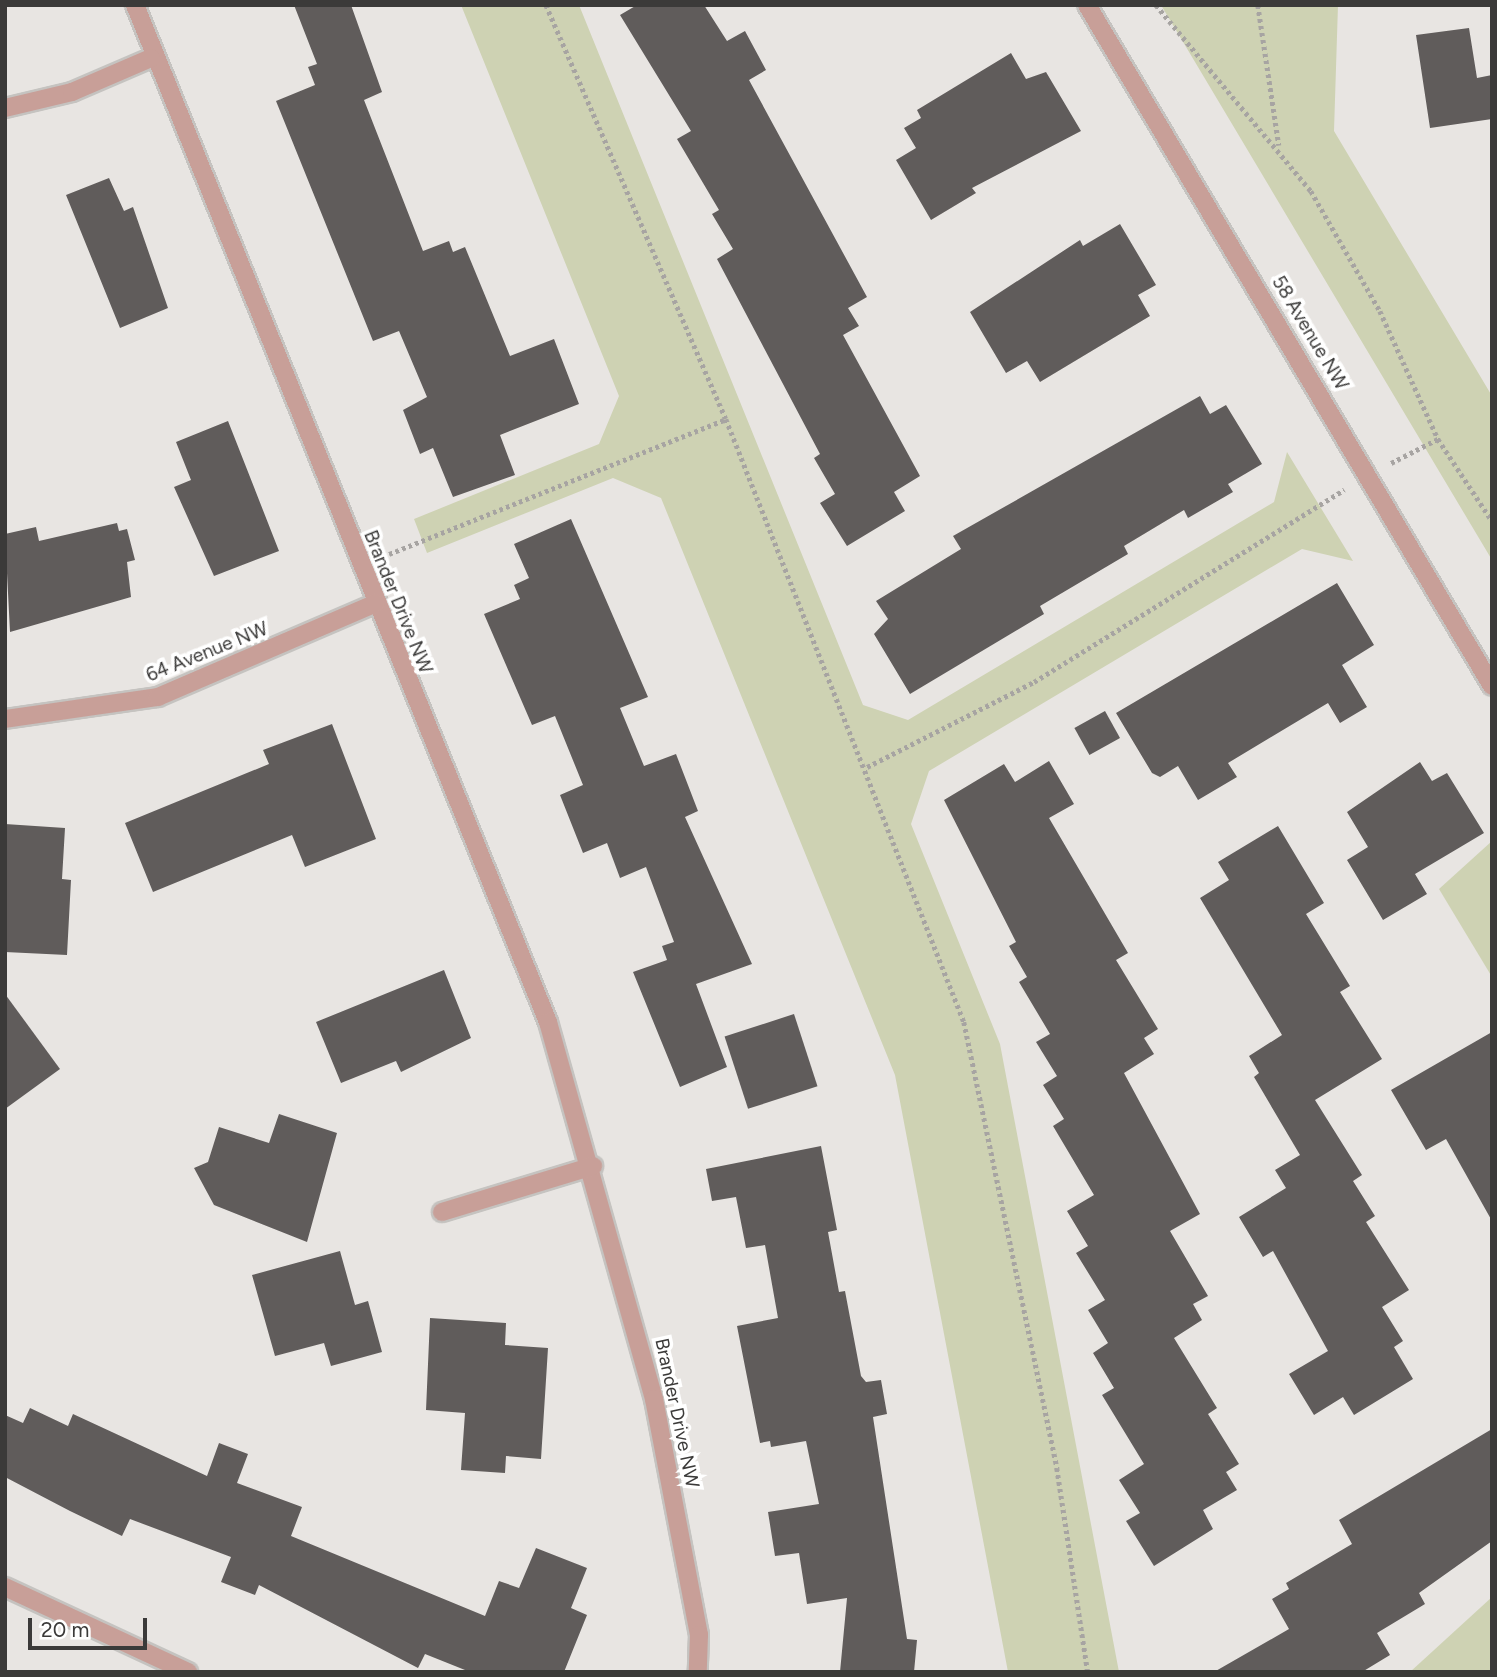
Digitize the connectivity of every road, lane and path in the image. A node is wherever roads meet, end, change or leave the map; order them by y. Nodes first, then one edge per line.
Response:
1 (135, 5) edge
2 (546, 5) edge
3 (1087, 5) edge
4 (1156, 5) edge
5 (1258, 5) edge
6 (151, 58) junction
7 (5, 108) edge
8 (1279, 146) junction
9 (726, 419) junction
10 (1438, 439) junction
11 (1370, 474) junction
12 (1492, 521) edge
13 (361, 565) junction
14 (376, 603) junction
15 (1492, 686) edge
16 (5, 719) edge
17 (867, 767) junction
18 (593, 1166) junction
19 (442, 1212) dead end
20 (5, 1587) edge
21 (188, 1672) edge
22 (698, 1672) edge
23 (1088, 1672) edge

1 - 6 street, Brander Drive NW
2 - 9 path
3 - 11 street, 58 Avenue NW
4 - 8 path
5 - 8 path
6 - 7 street
6 - 13 street, Brander Drive NW
8 - 10 path
9 - 13 path
9 - 17 path
10 - 11 path
10 - 12 path
11 - 15 street, 58 Avenue NW
11 - 17 path
13 - 14 street, Brander Drive NW
14 - 16 street, 64 Avenue NW
14 - 18 street, Brander Drive NW
17 - 23 path
18 - 19 street
18 - 22 street, Brander Drive NW
20 - 21 street

